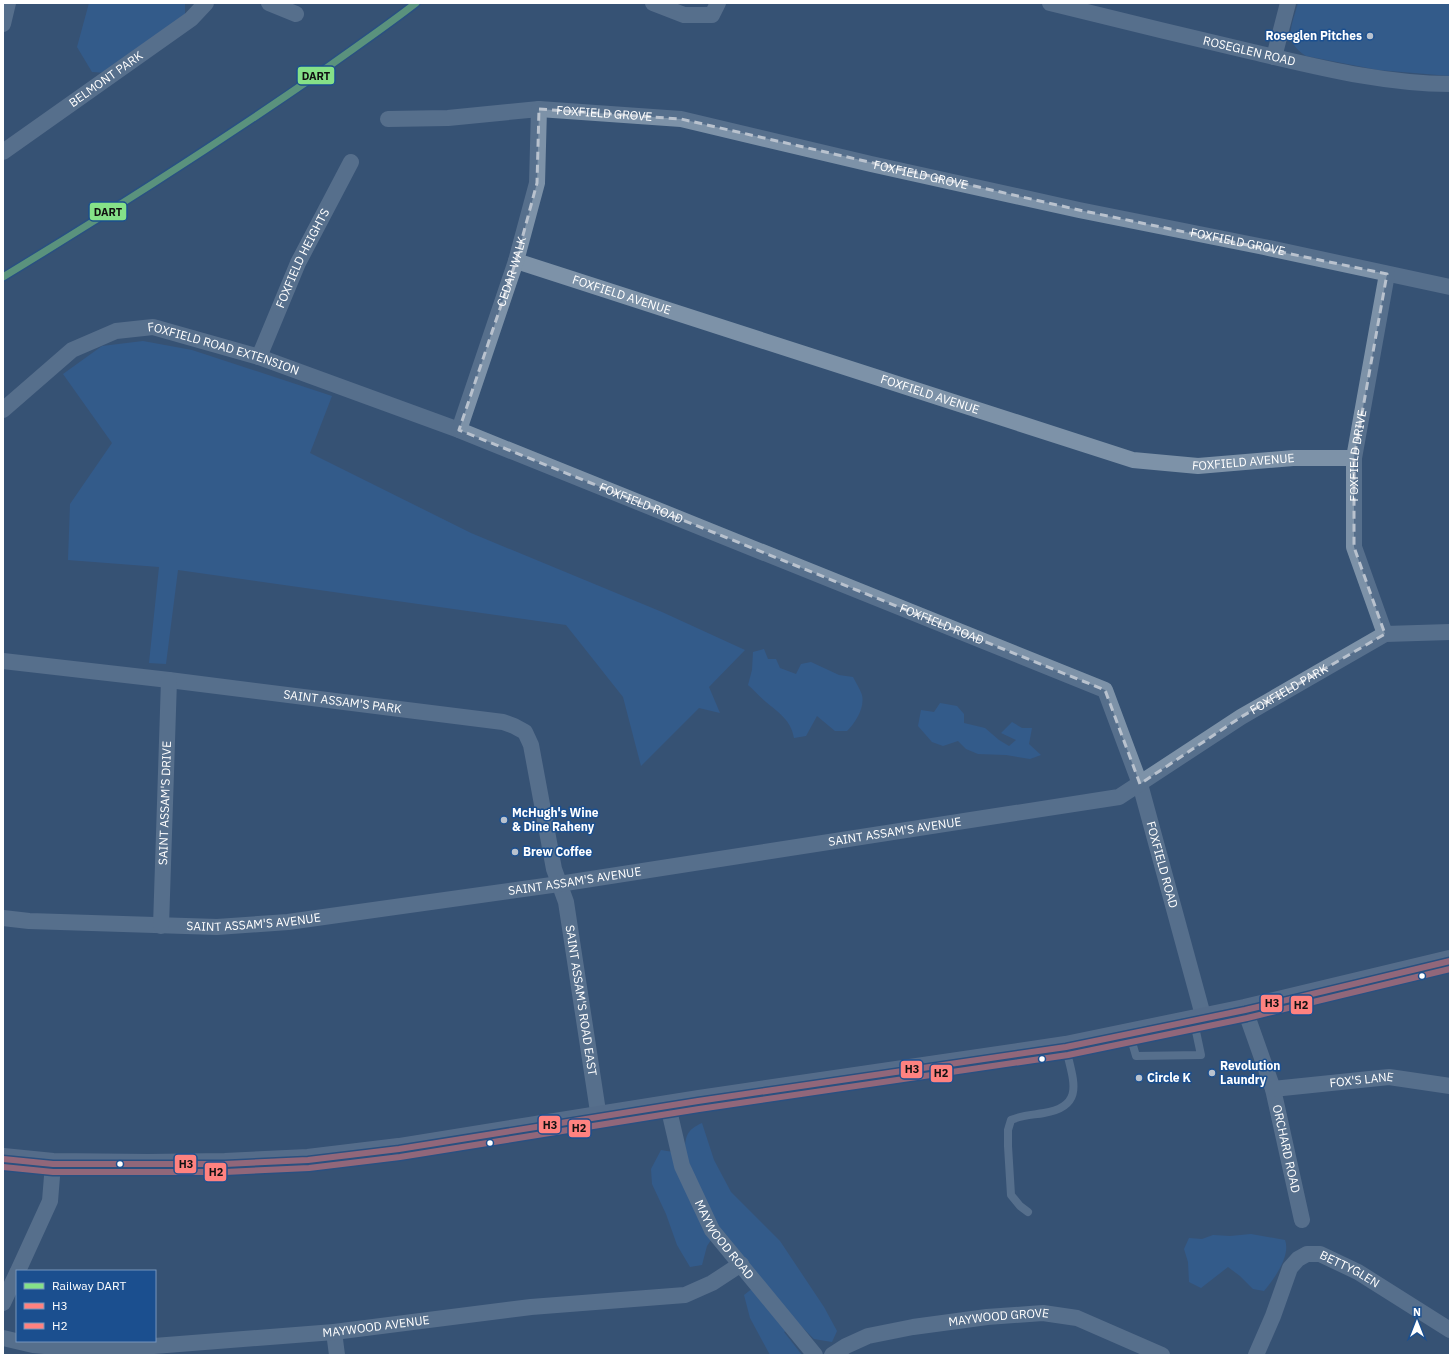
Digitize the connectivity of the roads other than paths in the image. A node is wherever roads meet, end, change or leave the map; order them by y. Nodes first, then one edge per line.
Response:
1 (8, 3) edge
2 (206, 3) edge
3 (269, 3) edge
4 (653, 3) edge
5 (718, 3) edge
6 (1050, 3) edge
7 (1288, 3) edge
8 (296, 14) dead end
9 (3, 24) edge
10 (1274, 57) junction
11 (1450, 84) edge
12 (539, 108) junction
13 (388, 119) dead end
14 (3, 152) edge
15 (351, 162) dead end
16 (516, 261) junction
17 (1387, 274) junction
18 (1450, 287) edge
19 (260, 358) junction
20 (3, 410) edge
21 (459, 430) junction
22 (1354, 458) junction
23 (1450, 632) edge
24 (1385, 634) junction
25 (3, 661) edge
26 (169, 680) junction
27 (1140, 784) junction
28 (559, 884) junction
29 (3, 918) edge
30 (161, 926) junction
31 (1450, 961) edge
32 (1245, 1010) junction
33 (1199, 1020) junction
34 (1130, 1034) junction
35 (1066, 1047) junction
36 (1450, 1086) edge
37 (1273, 1089) junction
38 (668, 1106) junction
39 (599, 1118) junction
40 (3, 1159) edge
41 (53, 1164) junction
42 (1028, 1212) dead end
43 (1302, 1220) dead end
44 (741, 1264) junction
45 (12, 1278) edge
46 (3, 1303) edge
47 (1449, 1328) edge
48 (334, 1332) junction
49 (3, 1338) edge
50 (16, 1341) edge
51 (18, 1342) edge
52 (155, 1351) edge
53 (336, 1355) edge
54 (815, 1355) edge
55 (832, 1355) edge
56 (1162, 1355) edge
57 (1256, 1355) edge

1 - 9 street
2 - 14 street, BELMONT PARK
3 - 8 street
4 - 5 street
6 - 10 street, ROSEGLEN ROAD
7 - 10 street
10 - 11 street, ROSEGLEN ROAD
12 - 13 street, FOXFIELD GROVE
12 - 16 street, CEDAR WALK
12 - 17 street, FOXFIELD GROVE
15 - 19 street, FOXFIELD HEIGHTS
16 - 21 street, CEDAR WALK
16 - 22 street, FOXFIELD AVENUE
17 - 18 street, FOXFIELD GROVE
17 - 22 street, FOXFIELD DRIVE
19 - 20 street, FOXFIELD ROAD EXTENSION
19 - 21 street, FOXFIELD ROAD EXTENSION
21 - 27 street, FOXFIELD ROAD
22 - 24 street, FOXFIELD DRIVE
23 - 24 street, FOXFIELD PARK
24 - 27 street, FOXFIELD PARK
25 - 26 street, SAINT ASSAM'S PARK
26 - 28 street, SAINT ASSAM'S PARK
26 - 30 street, SAINT ASSAM'S DRIVE
27 - 28 street, SAINT ASSAM'S AVENUE
27 - 33 street, FOXFIELD ROAD
28 - 30 street, SAINT ASSAM'S AVENUE
28 - 39 street, SAINT ASSAM'S ROAD EAST
29 - 30 street, SAINT ASSAM'S AVENUE
31 - 32 main road
32 - 33 main road
32 - 37 street, ORCHARD ROAD
33 - 34 main road
33 - 34 lane
34 - 35 main road
35 - 38 main road
35 - 42 lane
36 - 37 street, FOX'S LANE
37 - 43 street, ORCHARD ROAD
38 - 39 main road
38 - 44 street, MAYWOOD ROAD
39 - 41 main road
40 - 41 main road
41 - 45 street
44 - 48 street, MAYWOOD AVENUE
44 - 54 street, MAYWOOD ROAD
45 - 46 street
47 - 57 street, BETTYGLEN
48 - 52 street, MAYWOOD AVENUE
48 - 53 street
49 - 50 street, MAYWOOD AVENUE
51 - 52 street, MAYWOOD AVENUE
55 - 56 street, MAYWOOD GROVE

